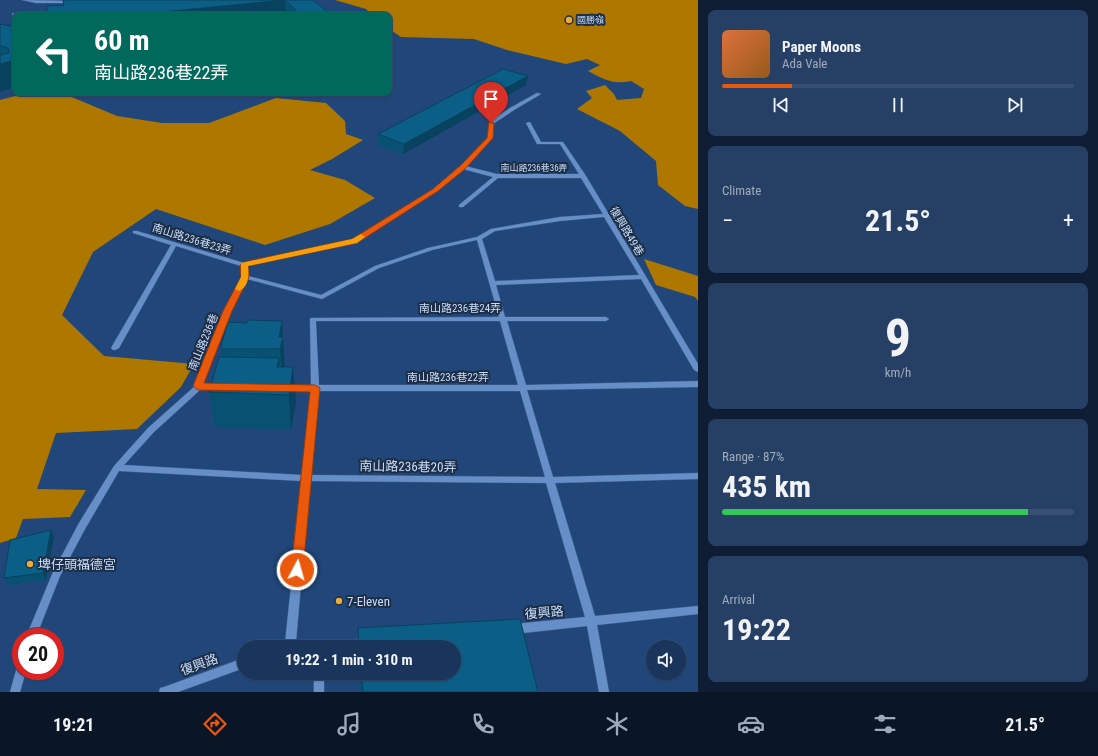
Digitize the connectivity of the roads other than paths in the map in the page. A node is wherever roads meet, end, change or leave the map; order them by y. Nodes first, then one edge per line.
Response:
1 (27, 0) edge
2 (73, 2) edge
3 (539, 94) dead end
4 (528, 123) dead end
5 (462, 167) junction
6 (496, 176) junction
7 (583, 176) junction
8 (461, 206) dead end
9 (606, 215) junction
10 (135, 232) dead end
11 (479, 238) junction
12 (174, 244) junction
13 (244, 265) junction
14 (245, 277) junction
15 (643, 277) junction
16 (492, 283) junction
17 (606, 319) dead end
18 (503, 320) junction
19 (115, 348) dead end
20 (698, 370) edge
21 (698, 384) edge
22 (198, 386) junction
23 (229, 387) edge
24 (276, 388) edge
25 (315, 388) junction
26 (523, 388) junction
27 (117, 468) junction
28 (698, 476) edge
29 (306, 478) junction
30 (550, 480) junction
31 (698, 610) edge
32 (591, 621) junction
33 (35, 628) edge
34 (504, 630) edge
35 (290, 640) edge
36 (237, 666) edge
37 (19, 680) edge
38 (319, 680) edge
39 (16, 692) edge
40 (164, 692) edge
41 (319, 692) edge
42 (604, 692) edge

1 - 2 street
3 - 5 street
4 - 7 street, 復興路49巷
5 - 6 street, 南山路236巷36弄
5 - 13 street
6 - 7 street, 南山路236巷36弄
6 - 8 street
7 - 9 street, 復興路49巷
9 - 11 street
9 - 15 street, 復興路49巷
10 - 12 street, 南山路236巷23弄
11 - 14 street
11 - 16 street
12 - 13 street, 南山路236巷23弄
12 - 19 street
13 - 14 street
14 - 22 street, 南山路236巷
15 - 16 street
15 - 20 street, 復興路49巷
16 - 18 street
17 - 18 street, 南山路236巷24弄
18 - 25 street, 南山路236巷24弄
18 - 26 street
21 - 26 street, 南山路236巷22弄
22 - 23 street
22 - 27 street, 南山路236巷
24 - 25 street, 南山路236巷22弄
25 - 26 street, 南山路236巷22弄
25 - 29 street
26 - 30 street
27 - 29 street, 南山路236巷20弄
27 - 33 street, 南山路236巷
28 - 30 street, 南山路236巷20弄
29 - 30 street, 南山路236巷20弄
29 - 35 street
30 - 32 street
31 - 32 street, 復興路
32 - 34 street, 復興路
32 - 42 street
36 - 40 street, 復興路
37 - 39 street
38 - 41 street

